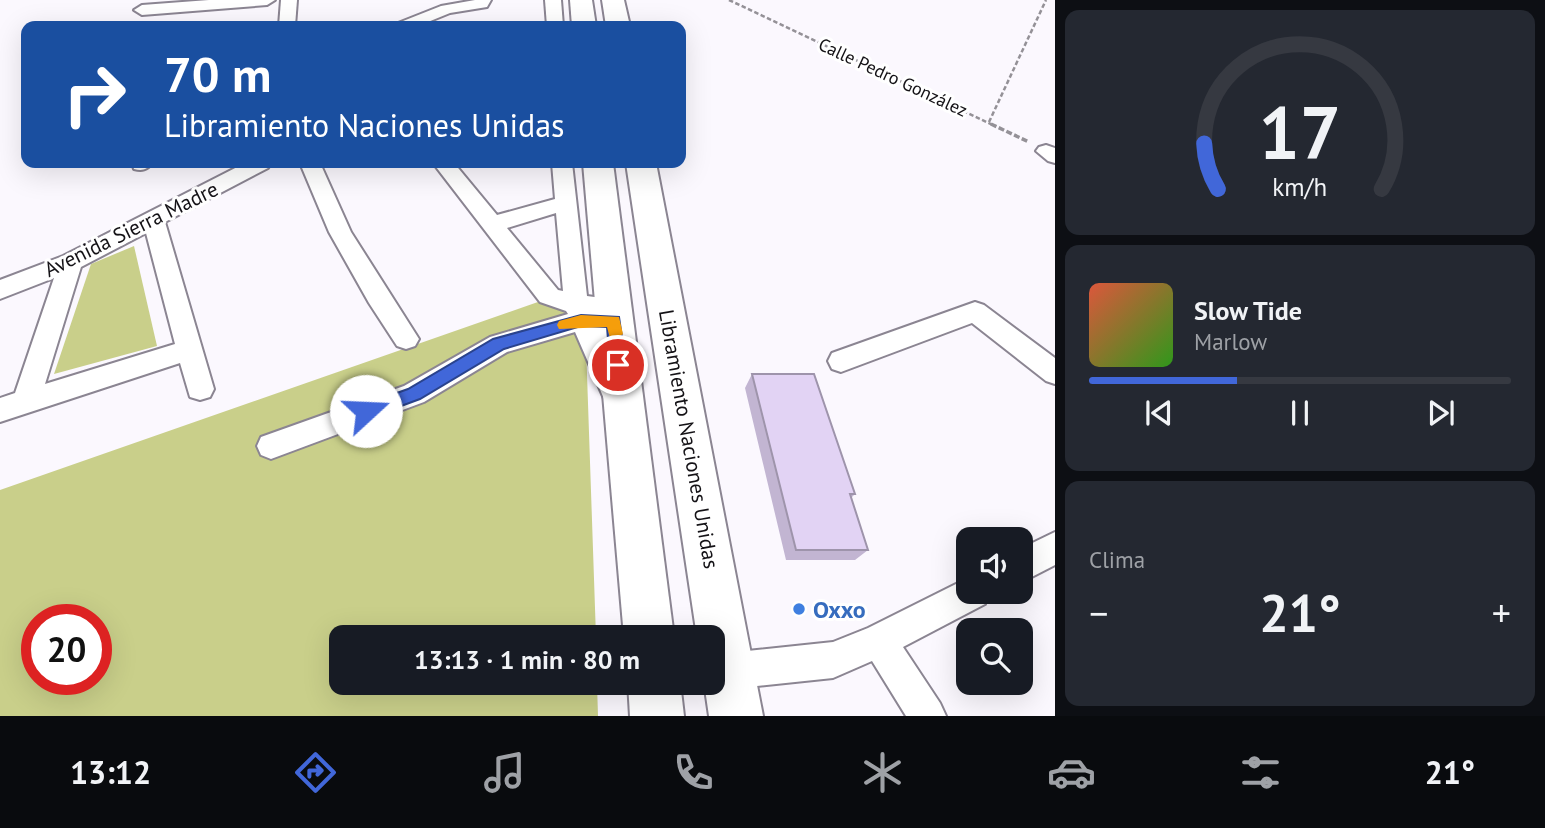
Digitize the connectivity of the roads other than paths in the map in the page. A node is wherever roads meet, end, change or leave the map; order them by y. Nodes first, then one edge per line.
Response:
1 (267, 0) edge
2 (289, 0) edge
3 (483, 0) edge
4 (553, 0) edge
5 (581, 0) edge
6 (613, 0) edge
7 (142, 10) dead end
8 (406, 20) edge
9 (287, 21) edge
10 (555, 21) edge
11 (583, 21) edge
12 (617, 21) edge
13 (252, 168) edge
14 (312, 168) edge
15 (447, 168) edge
16 (563, 168) edge
17 (598, 168) edge
18 (642, 168) edge
19 (567, 203) junction
20 (154, 221) junction
21 (490, 225) junction
22 (71, 262) junction
23 (0, 290) edge
24 (596, 313) junction
25 (406, 339) dead end
26 (189, 350) junction
27 (841, 361) dead end
28 (1055, 373) edge
29 (200, 389) dead end
30 (26, 401) junction
31 (0, 410) edge
32 (271, 446) dead end
33 (1055, 548) edge
34 (1033, 560) edge
35 (956, 601) edge
36 (648, 625) edge
37 (713, 625) edge
38 (879, 641) junction
39 (725, 668) edge
40 (725, 683) edge
41 (655, 695) edge
42 (657, 716) edge
43 (736, 716) edge
44 (927, 716) edge

1 - 7 street
2 - 9 street
3 - 8 street
4 - 10 street
5 - 11 highway
6 - 12 highway
13 - 20 street, Avenida Sierra Madre
14 - 25 street
15 - 21 street
16 - 19 street
17 - 24 highway
18 - 37 highway, Libramiento Naciones Unidas
19 - 21 street
19 - 24 street
20 - 22 street, Avenida Sierra Madre
20 - 26 street
21 - 24 street
22 - 23 street, Avenida Sierra Madre
22 - 30 street
24 - 32 street
24 - 36 highway
26 - 29 street
26 - 30 street
27 - 28 street
30 - 31 street
33 - 34 street
35 - 38 street
38 - 39 street
38 - 44 street
40 - 43 highway, Libramiento Naciones Unidas
41 - 42 highway

